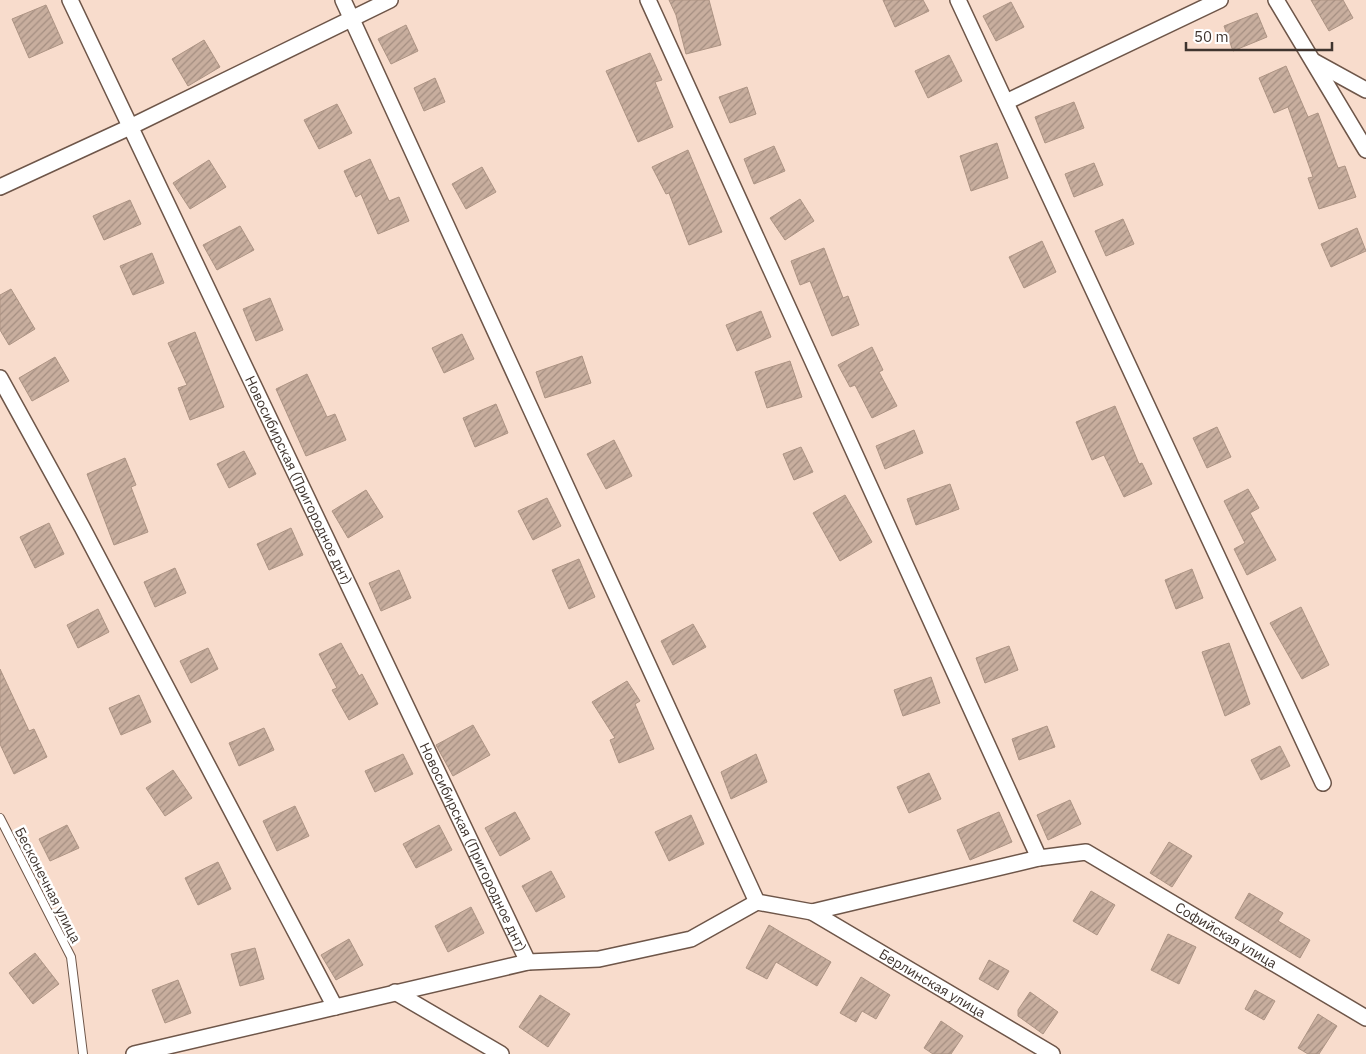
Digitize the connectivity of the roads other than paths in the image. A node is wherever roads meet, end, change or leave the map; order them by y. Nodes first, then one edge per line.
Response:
1 (70, 0) edge
2 (343, 0) edge
3 (390, 0) edge
4 (648, 0) edge
5 (958, 0) edge
6 (1220, 0) edge
7 (1276, 0) edge
8 (351, 19) junction
9 (1314, 61) junction
10 (1366, 90) edge
11 (1006, 102) junction
12 (130, 127) junction
13 (1366, 150) edge
14 (0, 187) edge
15 (0, 378) edge
16 (1323, 783) dead end
17 (0, 818) edge
18 (1038, 858) junction
19 (757, 902) junction
20 (812, 912) junction
21 (528, 962) junction
22 (395, 992) junction
23 (335, 1007) junction
24 (1366, 1018) edge
25 (83, 1054) edge
26 (134, 1054) edge
27 (502, 1054) edge
28 (1052, 1054) edge

1 - 12 street, Новосибирская (Пригородное днт)
2 - 8 street
3 - 8 street
4 - 18 street
5 - 11 street
6 - 11 street
7 - 9 street
8 - 12 street
8 - 19 street
9 - 10 street
9 - 13 street
11 - 16 street
12 - 14 street
12 - 21 street, Новосибирская (Пригородное днт)
15 - 23 street
17 - 25 lane, Бесконечная улица
18 - 20 street
18 - 24 street, Софийская улица
19 - 20 street
19 - 21 street
20 - 28 street, Берлинская улица
21 - 22 street
22 - 23 street
22 - 27 street
23 - 26 street

